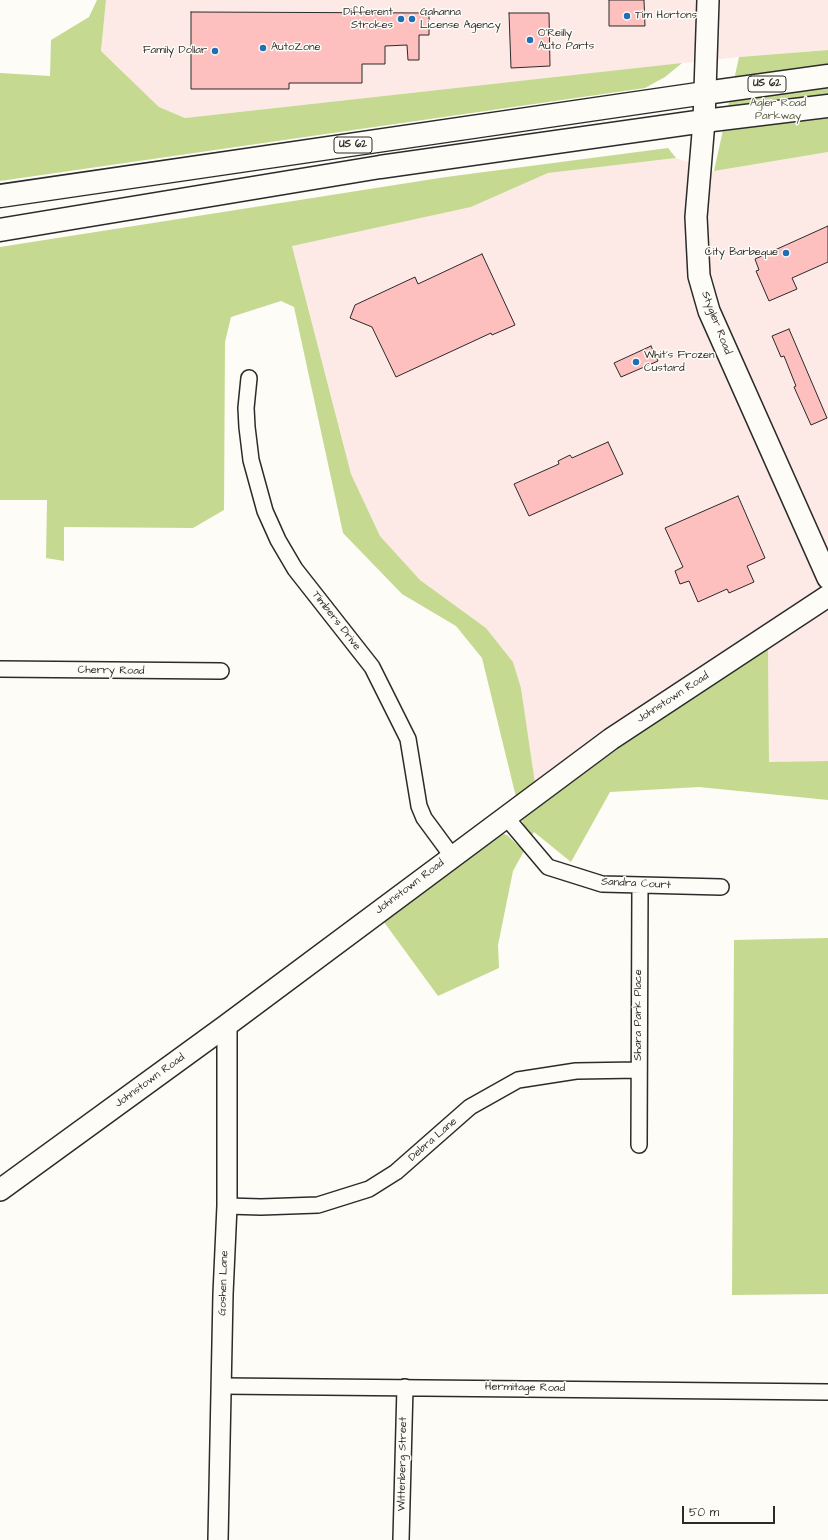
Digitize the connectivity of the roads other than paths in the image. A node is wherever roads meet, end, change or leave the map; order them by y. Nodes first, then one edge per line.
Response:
1 (708, 0) edge
2 (828, 76) edge
3 (705, 93) junction
4 (828, 106) edge
5 (704, 121) junction
6 (0, 196) edge
7 (104, 212) junction
8 (0, 219) edge
9 (0, 230) edge
10 (249, 378) dead end
11 (828, 578) edge
12 (828, 596) edge
13 (0, 670) edge
14 (222, 671) dead end
15 (505, 816) junction
16 (452, 856) junction
17 (640, 886) junction
18 (721, 887) dead end
19 (227, 1025) junction
20 (639, 1070) junction
21 (639, 1145) dead end
22 (0, 1190) edge
23 (227, 1206) junction
24 (222, 1386) junction
25 (405, 1387) junction
26 (828, 1392) edge
27 (218, 1540) edge
28 (401, 1540) edge

1 - 3 main road, Stygler Road
2 - 3 highway, US 62
3 - 5 main road, Stygler Road
3 - 6 highway, US 62
4 - 5 highway, US 62
5 - 7 highway, US 62
5 - 11 main road, Stygler Road
7 - 8 highway
7 - 9 highway, US 62
10 - 16 street, Timbers Drive
12 - 15 main road, Johnstown Road
13 - 14 street, Cherry Road
15 - 16 main road, Johnstown Road
15 - 17 street, Sandra Court
16 - 19 main road, Johnstown Road
17 - 18 street, Sandra Court
17 - 20 street, Shara Park Place
19 - 22 main road, Johnstown Road
19 - 23 street, Goshen Lane
20 - 21 street, Shara Park Place
20 - 23 street, Debra Lane
23 - 24 street, Goshen Lane
24 - 25 street, Hermitage Road
24 - 27 street, Goshen Lane
25 - 26 street, Hermitage Road
25 - 28 street, Wittenberg Street

